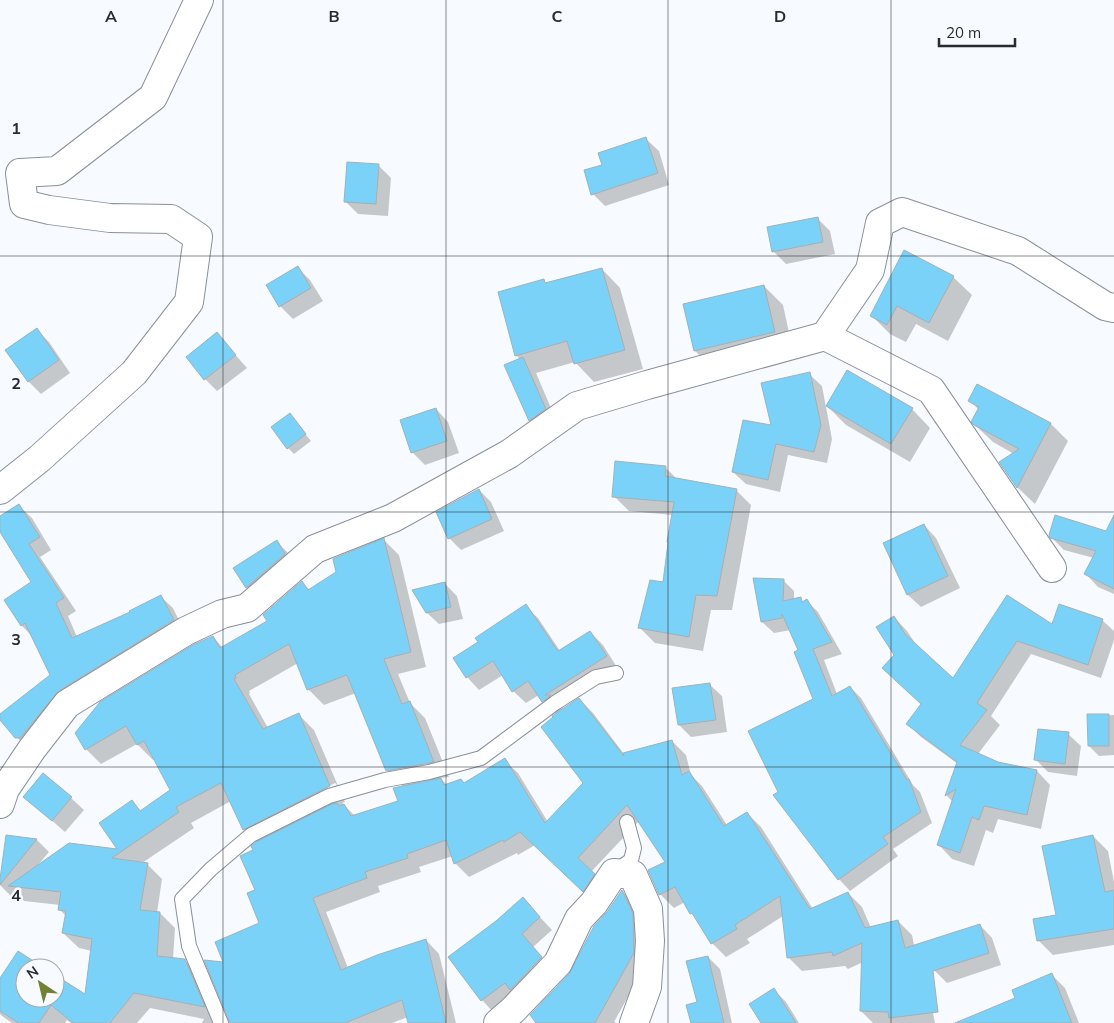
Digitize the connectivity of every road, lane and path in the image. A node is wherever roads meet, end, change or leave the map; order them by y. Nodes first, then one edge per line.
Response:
1 (199, 0) edge
2 (1114, 308) edge
3 (825, 336) junction
4 (0, 490) edge
5 (1052, 568) dead end
6 (616, 673) dead end
7 (0, 804) edge
8 (627, 822) dead end
9 (614, 872) junction
10 (221, 1023) edge
11 (498, 1023) edge
12 (634, 1023) edge

1 - 4 street
2 - 3 street
3 - 5 street
3 - 7 street
6 - 10 lane
8 - 9 lane
9 - 11 street
9 - 12 street

